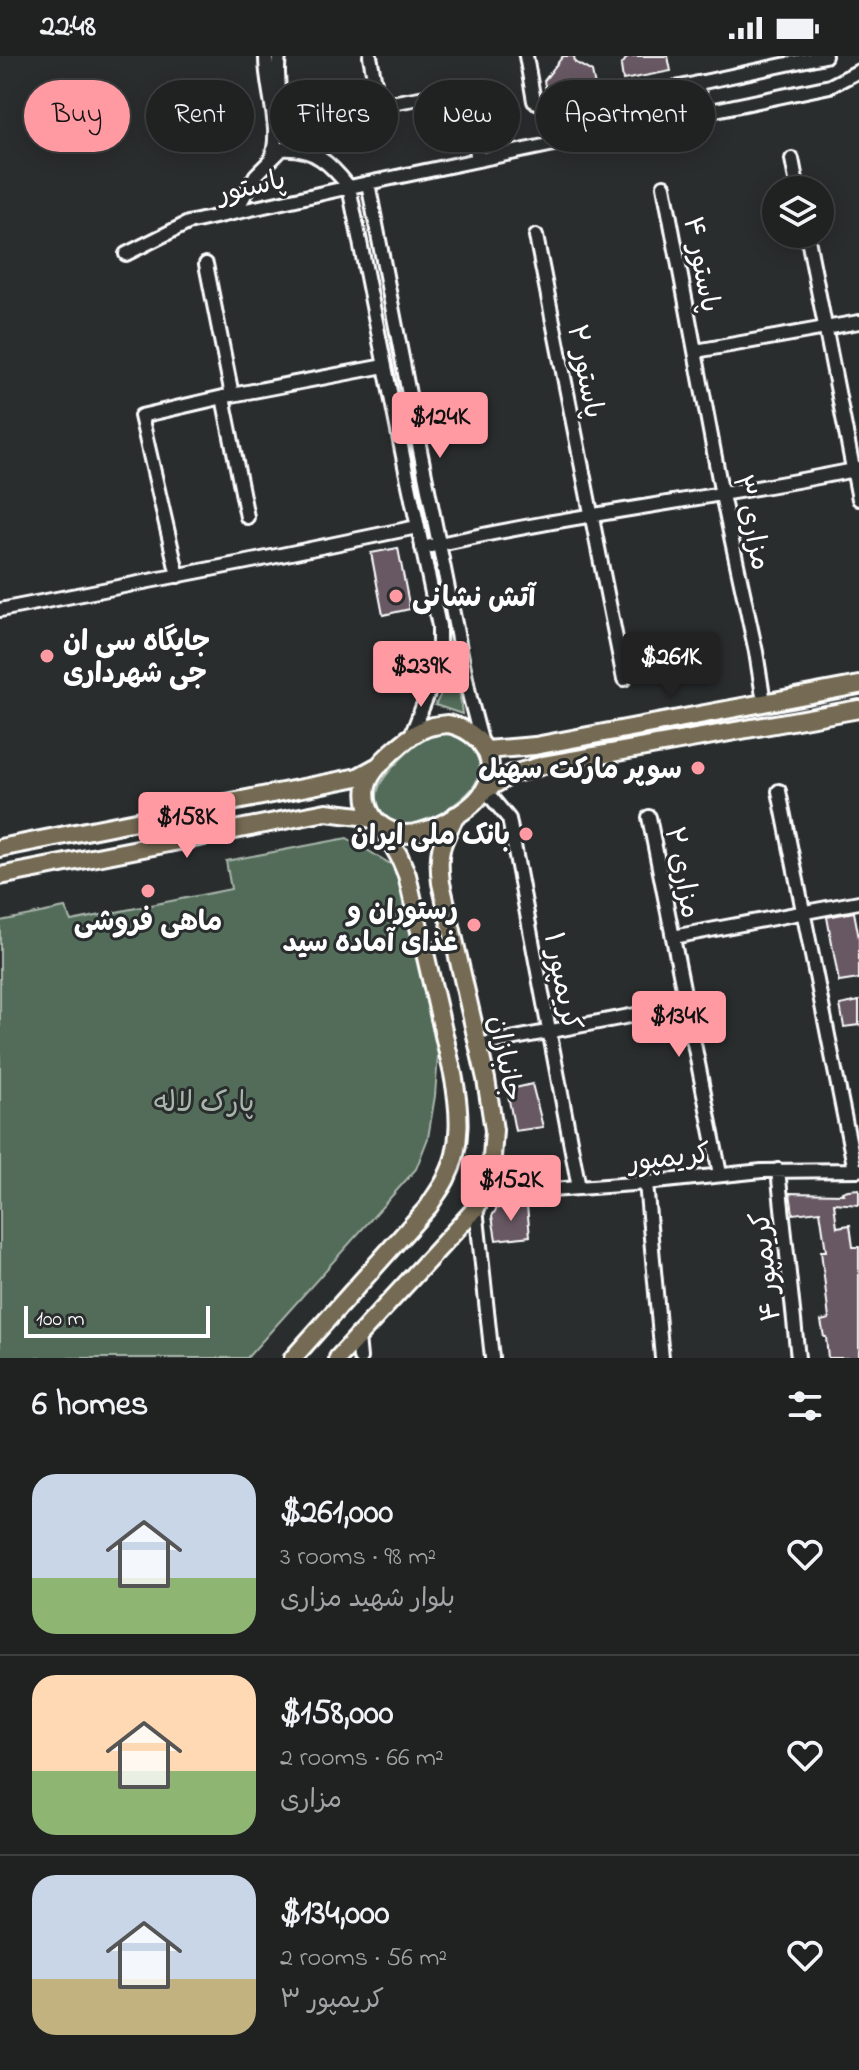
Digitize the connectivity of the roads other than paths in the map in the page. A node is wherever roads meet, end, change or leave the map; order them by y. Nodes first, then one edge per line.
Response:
1 (266, 56) edge
2 (279, 56) edge
3 (370, 56) edge
4 (526, 56) edge
5 (825, 56) edge
6 (859, 71) edge
7 (278, 80) edge
8 (711, 80) edge
9 (536, 102) edge
10 (715, 110) edge
11 (536, 148) edge
12 (279, 152) edge
13 (307, 152) edge
14 (792, 159) dead end
15 (478, 160) junction
16 (269, 162) junction
17 (795, 176) edge
18 (368, 183) junction
19 (664, 186) dead end
20 (349, 187) junction
21 (235, 212) junction
22 (536, 236) dead end
23 (810, 248) edge
24 (126, 254) dead end
25 (206, 264) dead end
26 (859, 322) edge
27 (825, 328) junction
28 (696, 351) junction
29 (384, 366) junction
30 (227, 396) junction
31 (856, 470) edge
32 (722, 495) junction
33 (859, 499) edge
34 (591, 516) junction
35 (247, 517) dead end
36 (417, 527) junction
37 (439, 544) junction
38 (422, 548) junction
39 (178, 576) junction
40 (0, 610) edge
41 (624, 679) dead end
42 (859, 685) edge
43 (764, 702) junction
44 (859, 709) edge
45 (411, 736) junction
46 (484, 747) junction
47 (380, 765) junction
48 (485, 790) junction
49 (779, 791) dead end
50 (456, 815) junction
51 (649, 817) dead end
52 (379, 824) junction
53 (0, 848) edge
54 (0, 876) edge
55 (859, 902) edge
56 (803, 912) junction
57 (673, 937) junction
58 (687, 1005) junction
59 (549, 1032) junction
60 (479, 1045) junction
61 (778, 1170) junction
62 (857, 1170) edge
63 (720, 1174) junction
64 (646, 1183) junction
65 (579, 1188) junction
66 (484, 1190) junction
67 (476, 1208) junction
68 (358, 1337) junction
69 (293, 1358) edge
70 (338, 1358) edge
71 (360, 1358) edge
72 (492, 1358) edge
73 (662, 1358) edge
74 (798, 1358) edge

1 - 16 street
2 - 7 street
3 - 15 street
4 - 9 street
5 - 8 street
6 - 10 street, پاستور
11 - 15 street, پاستور
12 - 16 street
13 - 20 street
14 - 17 street
15 - 18 street, پاستور
16 - 21 street
18 - 20 street, پاستور
18 - 37 street
19 - 28 street, پاستور ۴
20 - 21 street, پاستور
20 - 29 street
21 - 24 street, پاستور
22 - 34 street, پاستور ۲
23 - 27 street
25 - 30 street
26 - 27 street
27 - 28 street
27 - 31 street
28 - 32 street, مزاری ۳
29 - 30 street
29 - 36 street
30 - 35 street
30 - 39 street
31 - 32 street
31 - 33 street
32 - 34 street
32 - 43 street, مزاری ۳
34 - 37 street
34 - 41 street, پاستور ۲
36 - 38 street
36 - 39 street
37 - 38 street
37 - 46 street
38 - 45 street
39 - 40 street
42 - 43 main road
43 - 46 main road
44 - 48 main road
45 - 46 main road
45 - 47 main road
46 - 48 main road
47 - 52 main road
47 - 53 main road
48 - 50 main road
48 - 59 street, کریمپور ۱
49 - 56 street
50 - 52 main road
50 - 60 main road, جانبازان
51 - 57 street, مزاری ۲
52 - 54 main road
52 - 69 main road, جانبازان
55 - 56 street
56 - 57 street
56 - 62 street
57 - 58 street, مزاری ۲
58 - 59 street
58 - 63 street, مزاری ۲
59 - 60 street
59 - 65 street, کریمپور ۱
60 - 66 main road, جانبازان
61 - 62 street, کریمپور
61 - 63 street, کریمپور
61 - 74 street, کریمپور ۴
63 - 64 street, کریمپور
64 - 65 street, کریمپور
64 - 73 street
65 - 66 street, کریمپور
66 - 67 main road, جانبازان
67 - 68 main road, جانبازان
67 - 72 street
68 - 70 main road, جانبازان
68 - 71 street

